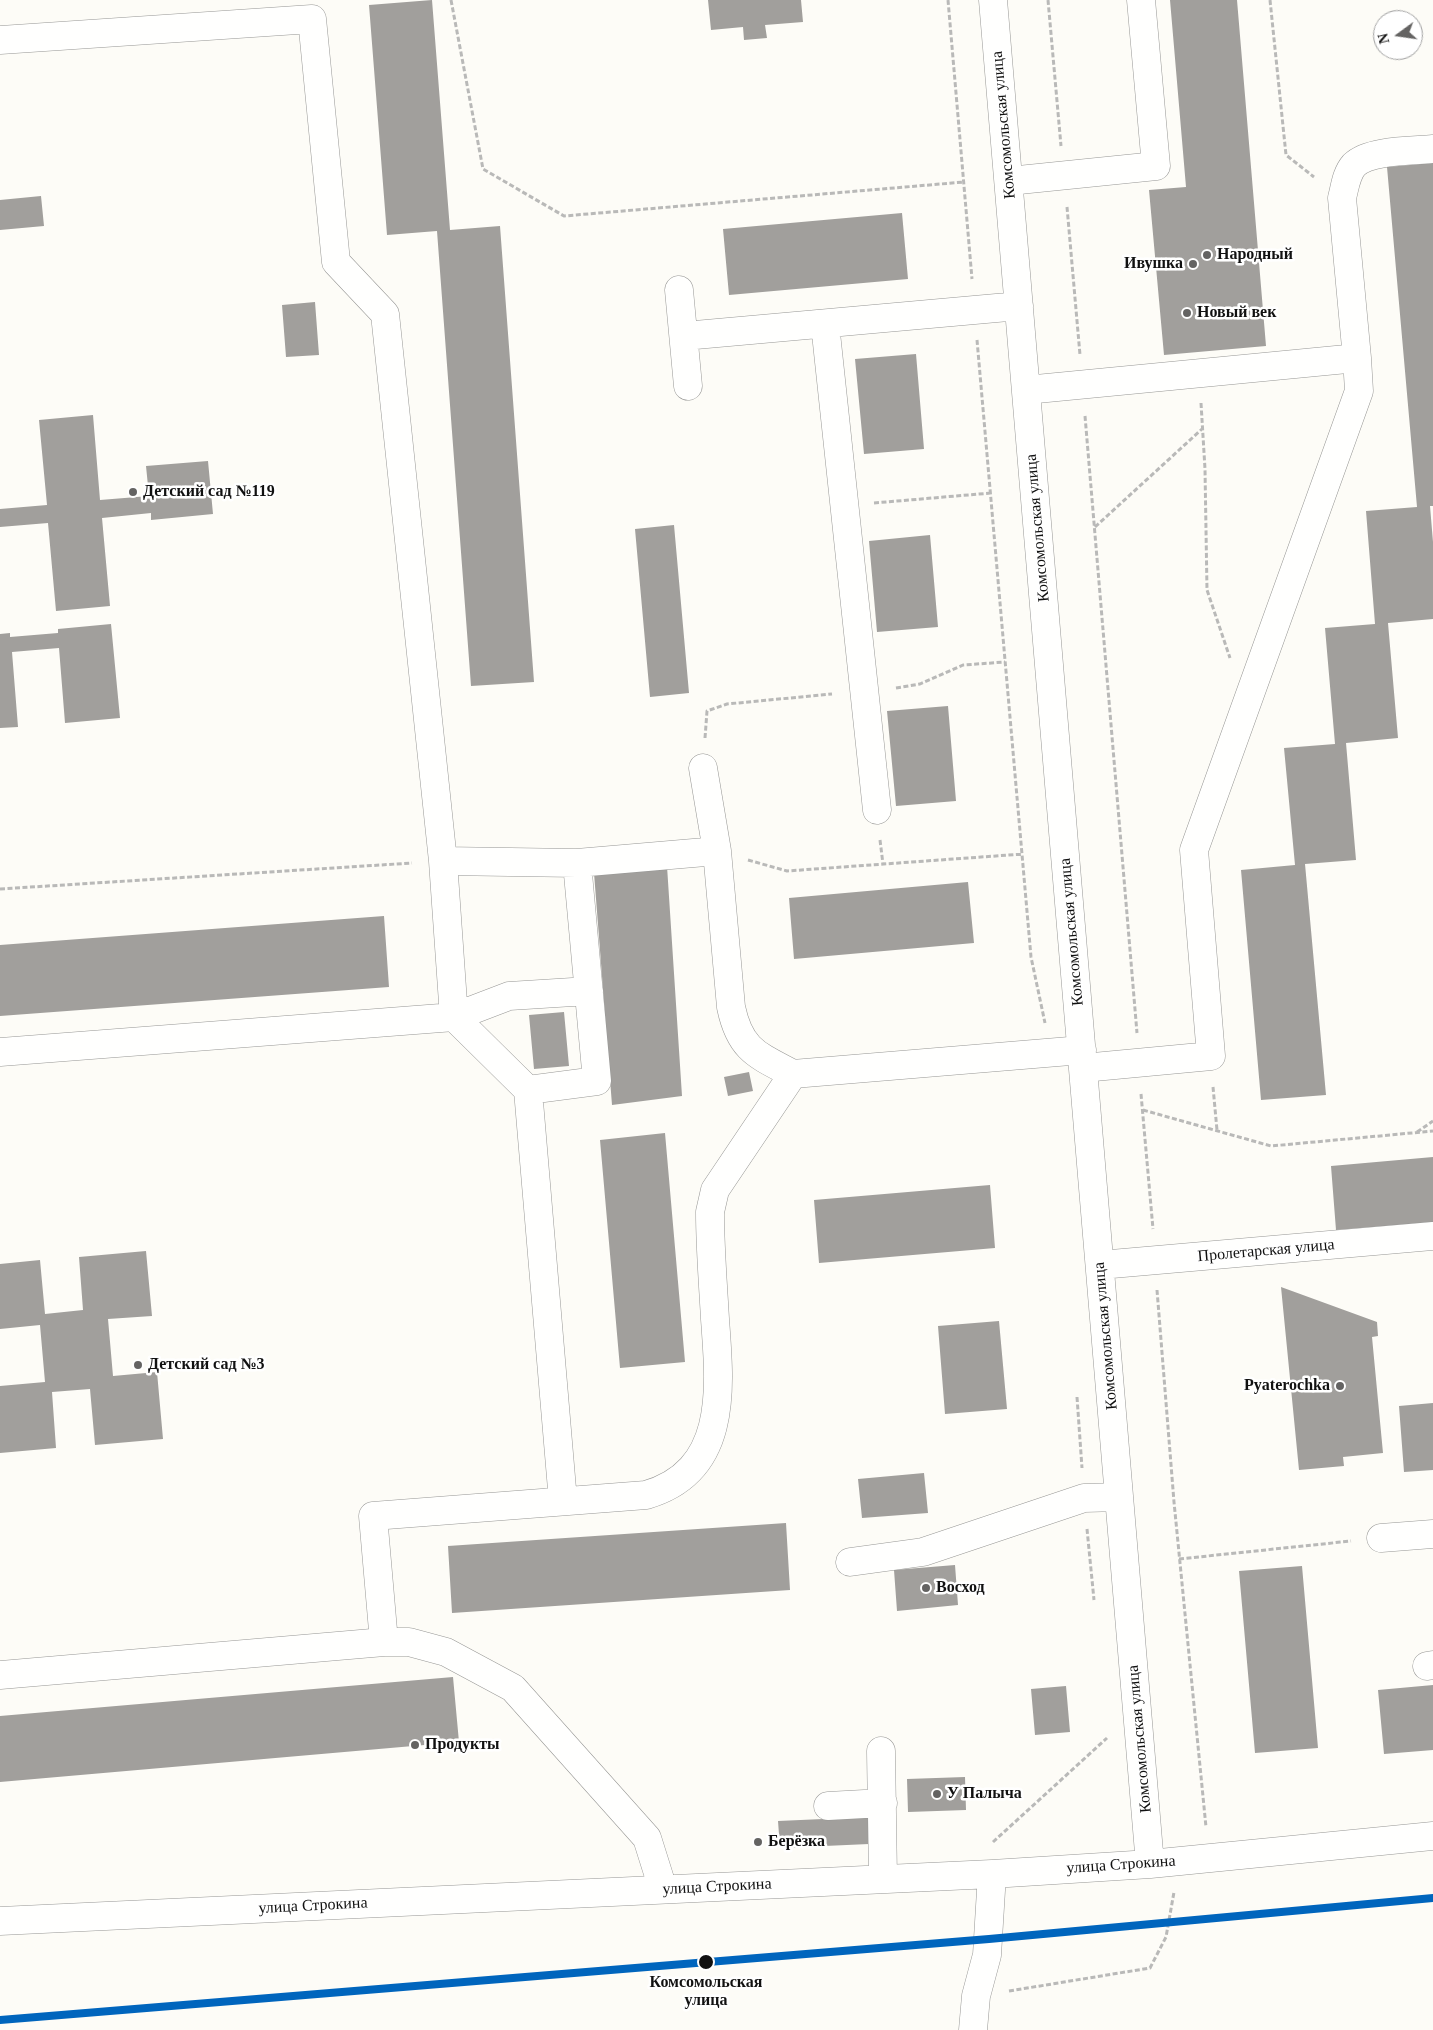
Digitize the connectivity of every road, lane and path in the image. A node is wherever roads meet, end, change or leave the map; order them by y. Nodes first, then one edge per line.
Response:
1 (451, 0) edge
2 (948, 0) edge
3 (994, 0) edge
4 (1048, 0) edge
5 (1141, 0) edge
6 (1270, 0) edge
7 (0, 40) edge
8 (1433, 149) edge
9 (1064, 175) junction
10 (1009, 181) junction
11 (964, 182) junction
12 (1342, 198) junction
13 (679, 290) dead end
14 (1019, 306) junction
15 (975, 312) junction
16 (824, 324) junction
17 (684, 336) junction
18 (1357, 358) junction
19 (1199, 373) junction
20 (1083, 384) junction
21 (688, 386) dead end
22 (1026, 390) junction
23 (1202, 428) junction
24 (991, 493) junction
25 (846, 506) junction
26 (1095, 528) junction
27 (1231, 662) dead end
28 (703, 768) dead end
29 (878, 810) dead end
30 (717, 851) junction
31 (1023, 854) junction
32 (443, 861) junction
33 (577, 863) junction
34 (0, 889) edge
35 (589, 991) junction
36 (454, 1017) junction
37 (0, 1052) edge
38 (1052, 1052) junction
39 (1211, 1056) junction
40 (1083, 1059) junction
41 (1139, 1063) junction
42 (793, 1074) junction
43 (528, 1090) junction
44 (1143, 1110) junction
45 (1433, 1121) edge
46 (1217, 1130) junction
47 (1433, 1130) edge
48 (1416, 1133) junction
49 (1433, 1236) edge
50 (1155, 1260) junction
51 (1100, 1265) junction
52 (1076, 1389) dead end
53 (1119, 1496) junction
54 (1084, 1498) junction
55 (563, 1501) junction
56 (1433, 1534) edge
57 (1382, 1538) joint
58 (1180, 1559) junction
59 (850, 1562) dead end
60 (1094, 1604) dead end
61 (384, 1642) junction
62 (0, 1675) edge
63 (1106, 1730) dead end
64 (881, 1751) dead end
65 (883, 1803) junction
66 (828, 1806) dead end
67 (1433, 1836) edge
68 (1209, 1858) junction
69 (1150, 1864) junction
70 (992, 1874) junction
71 (883, 1879) junction
72 (663, 1890) junction
73 (0, 1921) edge
74 (976, 1996) junction
75 (973, 2030) edge

1 - 11 path
2 - 11 path
3 - 10 street, Комсомольская улица
4 - 9 path
5 - 9 street
6 - 12 path
7 - 32 street
8 - 12 street
9 - 10 street
9 - 20 path
10 - 14 street, Комсомольская улица
11 - 15 path
12 - 18 street
13 - 17 street
14 - 15 street
14 - 22 street, Комсомольская улица
15 - 16 street
15 - 24 path
16 - 17 street
16 - 25 street
17 - 21 street
18 - 19 street
18 - 39 street
19 - 20 street
19 - 23 path
20 - 22 street
20 - 26 path
22 - 40 street, Комсомольская улица
23 - 26 path
23 - 27 path
24 - 25 path
24 - 31 path
25 - 29 street
26 - 41 path
28 - 30 street
30 - 31 path
30 - 33 street
30 - 42 street
31 - 38 path
32 - 33 street
32 - 34 path
32 - 36 street
33 - 35 street
35 - 36 street
35 - 43 street
36 - 37 street
36 - 43 street
38 - 40 street
38 - 42 street
39 - 41 street
39 - 46 path
40 - 41 street
40 - 51 street, Комсомольская улица
41 - 44 path
42 - 55 street
43 - 55 street
44 - 46 path
44 - 50 path
45 - 48 path
46 - 48 path
47 - 48 path
49 - 50 street, Пролетарская улица
50 - 51 street, Пролетарская улица
50 - 58 path
51 - 53 street, Комсомольская улица
52 - 54 path
53 - 54 street
53 - 69 street, Комсомольская улица
54 - 59 street
54 - 60 path
55 - 61 street
56 - 57 street
57 - 58 path
58 - 68 path
61 - 62 street
61 - 72 street
63 - 70 path
64 - 65 street
65 - 66 street
65 - 71 street
67 - 68 street, улица Строкина
68 - 69 street, улица Строкина
68 - 74 path
69 - 70 street, улица Строкина
70 - 71 street, улица Строкина
70 - 74 street
71 - 72 street, улица Строкина
72 - 73 street, улица Строкина
74 - 75 street

